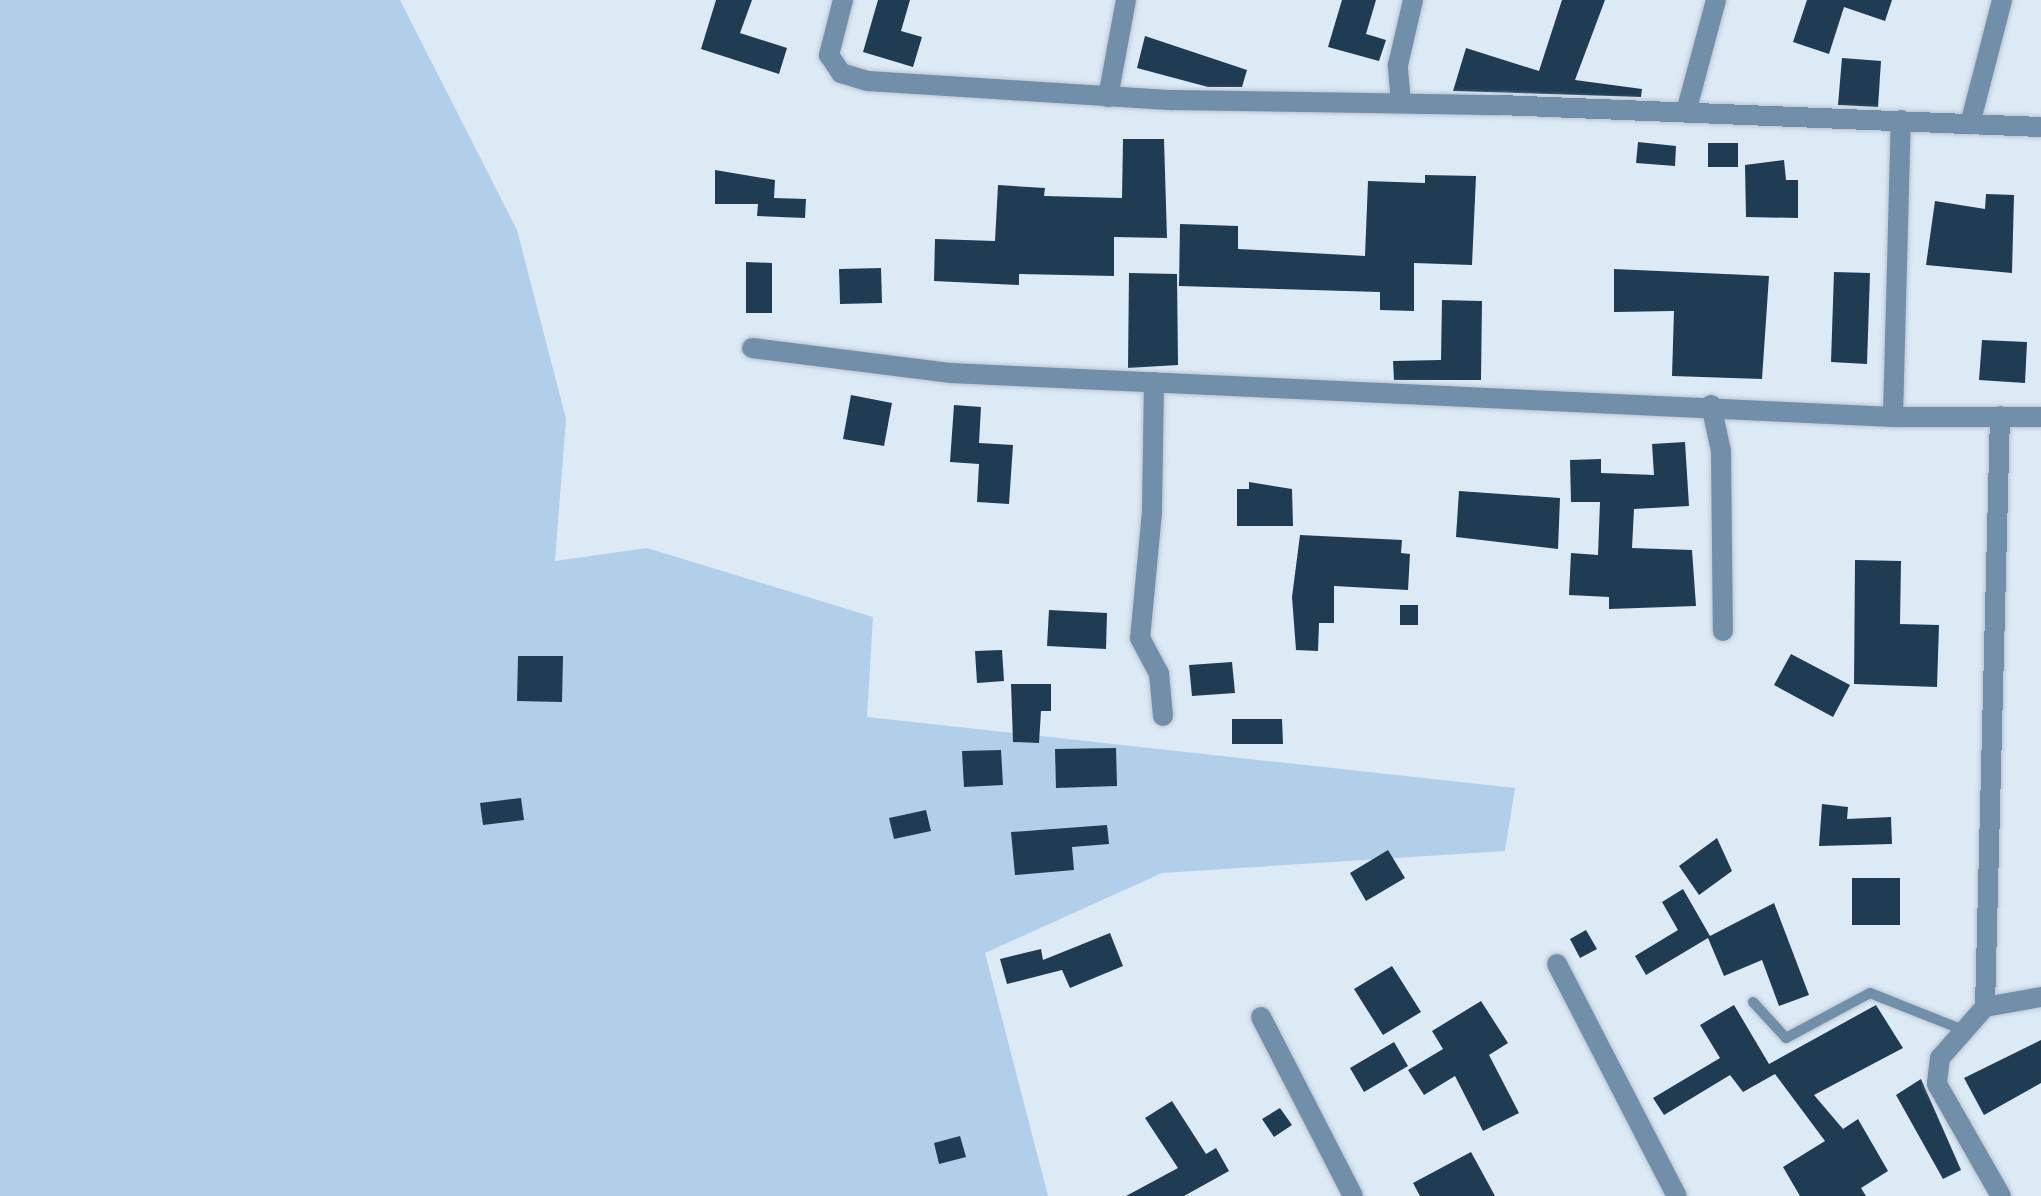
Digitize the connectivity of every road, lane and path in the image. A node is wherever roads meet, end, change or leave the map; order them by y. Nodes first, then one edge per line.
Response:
1 (843, 0) edge
2 (1126, 0) edge
3 (1413, 0) edge
4 (1716, 0) edge
5 (2002, 0) edge
6 (1108, 97) junction
7 (1401, 103) junction
8 (1686, 112) junction
9 (1901, 120) junction
10 (1970, 124) junction
11 (2041, 128) edge
12 (752, 348) dead end
13 (1154, 382) junction
14 (1711, 405) junction
15 (2000, 416) junction
16 (2041, 417) edge
17 (1893, 418) junction
18 (1723, 631) dead end
19 (1163, 716) dead end
20 (1557, 964) dead end
21 (2041, 997) edge
22 (1753, 1002) dead end
23 (1985, 1006) junction
24 (1260, 1017) dead end
25 (1961, 1028) junction
26 (1353, 1196) edge
27 (1677, 1196) edge
28 (2001, 1196) edge

1 - 6 street
2 - 6 street
3 - 7 street
4 - 8 street
5 - 10 street
6 - 7 street
7 - 8 street
8 - 9 street
9 - 10 street
9 - 17 street
10 - 11 street
12 - 13 street
13 - 14 street
13 - 19 street
14 - 17 street
14 - 18 street
15 - 16 street
15 - 17 street
15 - 23 street
20 - 27 street
21 - 23 street
22 - 25 lane
23 - 25 street
24 - 26 street
25 - 28 street

